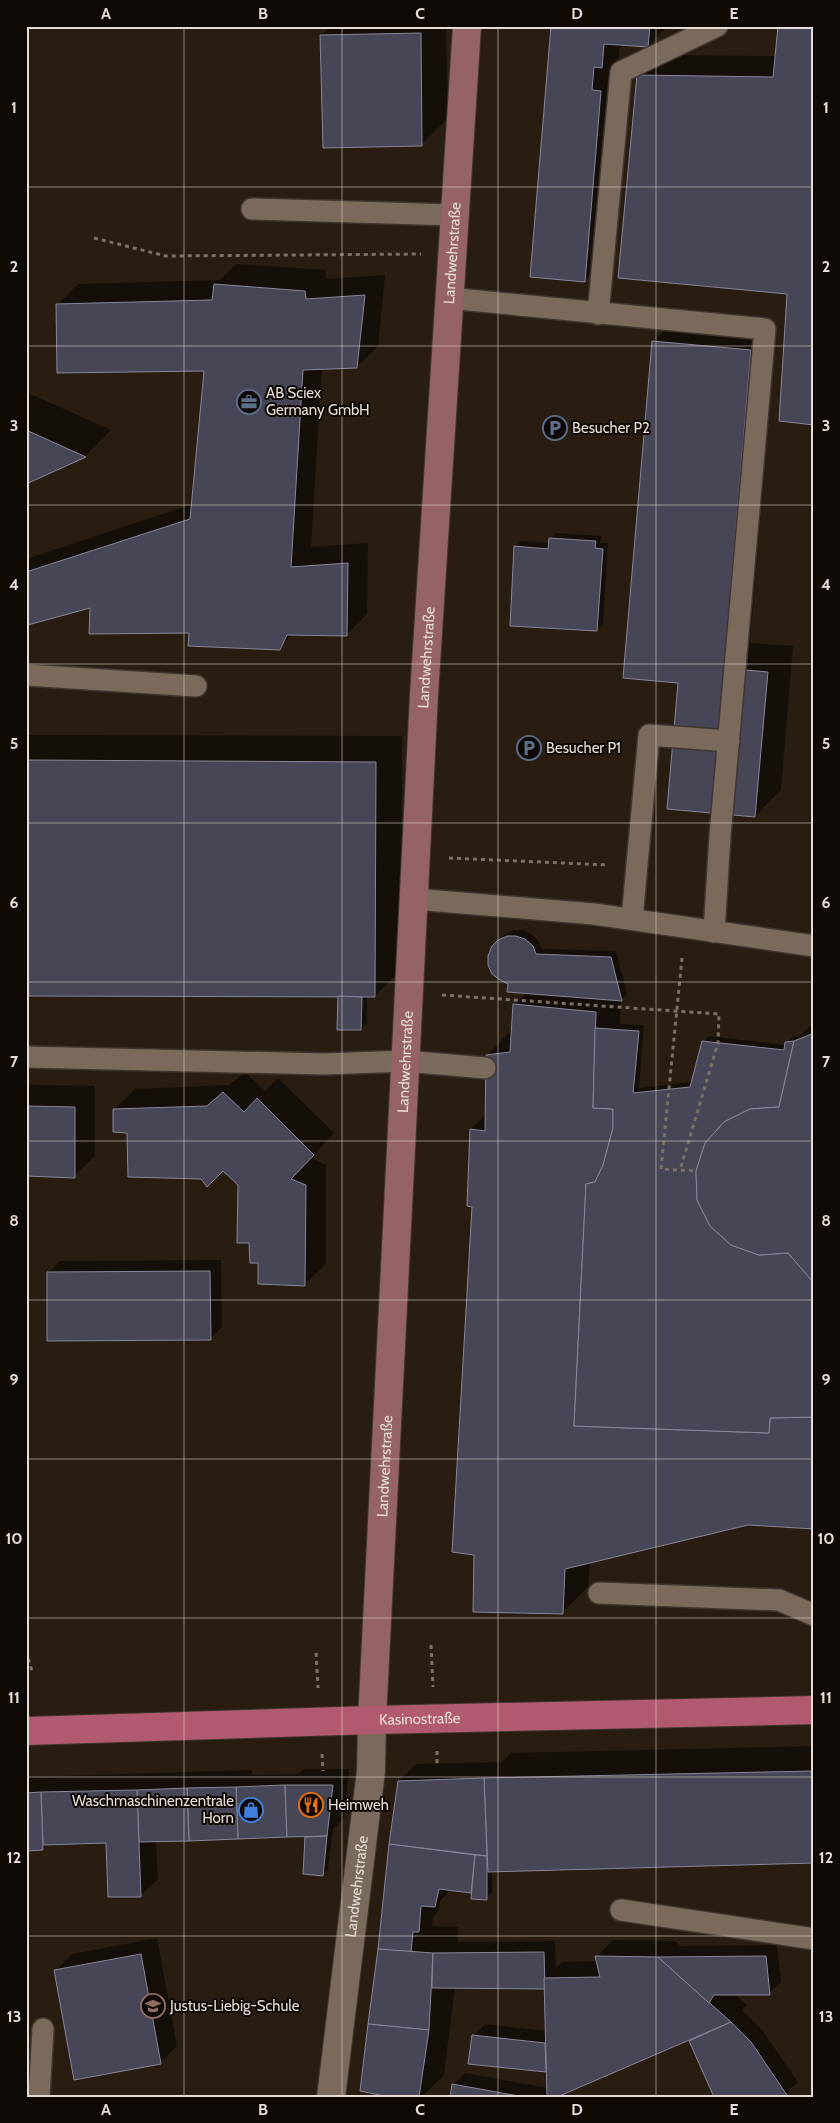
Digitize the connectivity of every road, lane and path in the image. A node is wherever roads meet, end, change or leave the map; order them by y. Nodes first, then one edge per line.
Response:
1 (467, 26) edge
2 (717, 26) edge
3 (252, 210) dead end
4 (454, 215) junction
5 (94, 238) dead end
6 (451, 253) junction
7 (448, 298) junction
8 (598, 314) junction
9 (26, 675) edge
10 (196, 686) dead end
11 (729, 741) junction
12 (416, 856) junction
13 (638, 866) junction
14 (414, 899) junction
15 (632, 919) junction
16 (714, 932) junction
17 (814, 946) edge
18 (409, 993) junction
19 (674, 1033) dead end
20 (26, 1057) edge
21 (406, 1061) junction
22 (485, 1068) dead end
23 (680, 1170) junction
24 (696, 1171) dead end
25 (599, 1592) dead end
26 (814, 1615) edge
27 (26, 1651) edge
28 (32, 1671) dead end
29 (814, 1710) edge
30 (372, 1720) junction
31 (26, 1731) edge
32 (621, 1910) dead end
33 (814, 1939) edge
34 (43, 2029) dead end
35 (39, 2097) edge
36 (331, 2097) edge

1 - 4 street, Landwehrstraße
2 - 8 lane
3 - 4 lane
4 - 6 street, Landwehrstraße
5 - 6 path
6 - 7 street, Landwehrstraße
7 - 8 lane
7 - 12 street, Landwehrstraße
8 - 11 lane
9 - 10 lane
11 - 13 lane
11 - 16 lane
12 - 13 path
12 - 14 street, Landwehrstraße
13 - 15 lane
14 - 15 lane
14 - 18 street, Landwehrstraße
15 - 16 lane
16 - 17 lane
18 - 21 street, Landwehrstraße
18 - 23 path
19 - 23 path
20 - 21 lane
21 - 22 lane
21 - 30 street, Landwehrstraße
23 - 24 path
25 - 26 lane
27 - 28 path
29 - 30 main road, Kasinostraße
30 - 31 main road, Kasinostraße
30 - 36 street, Landwehrstraße
32 - 33 lane
34 - 35 lane

